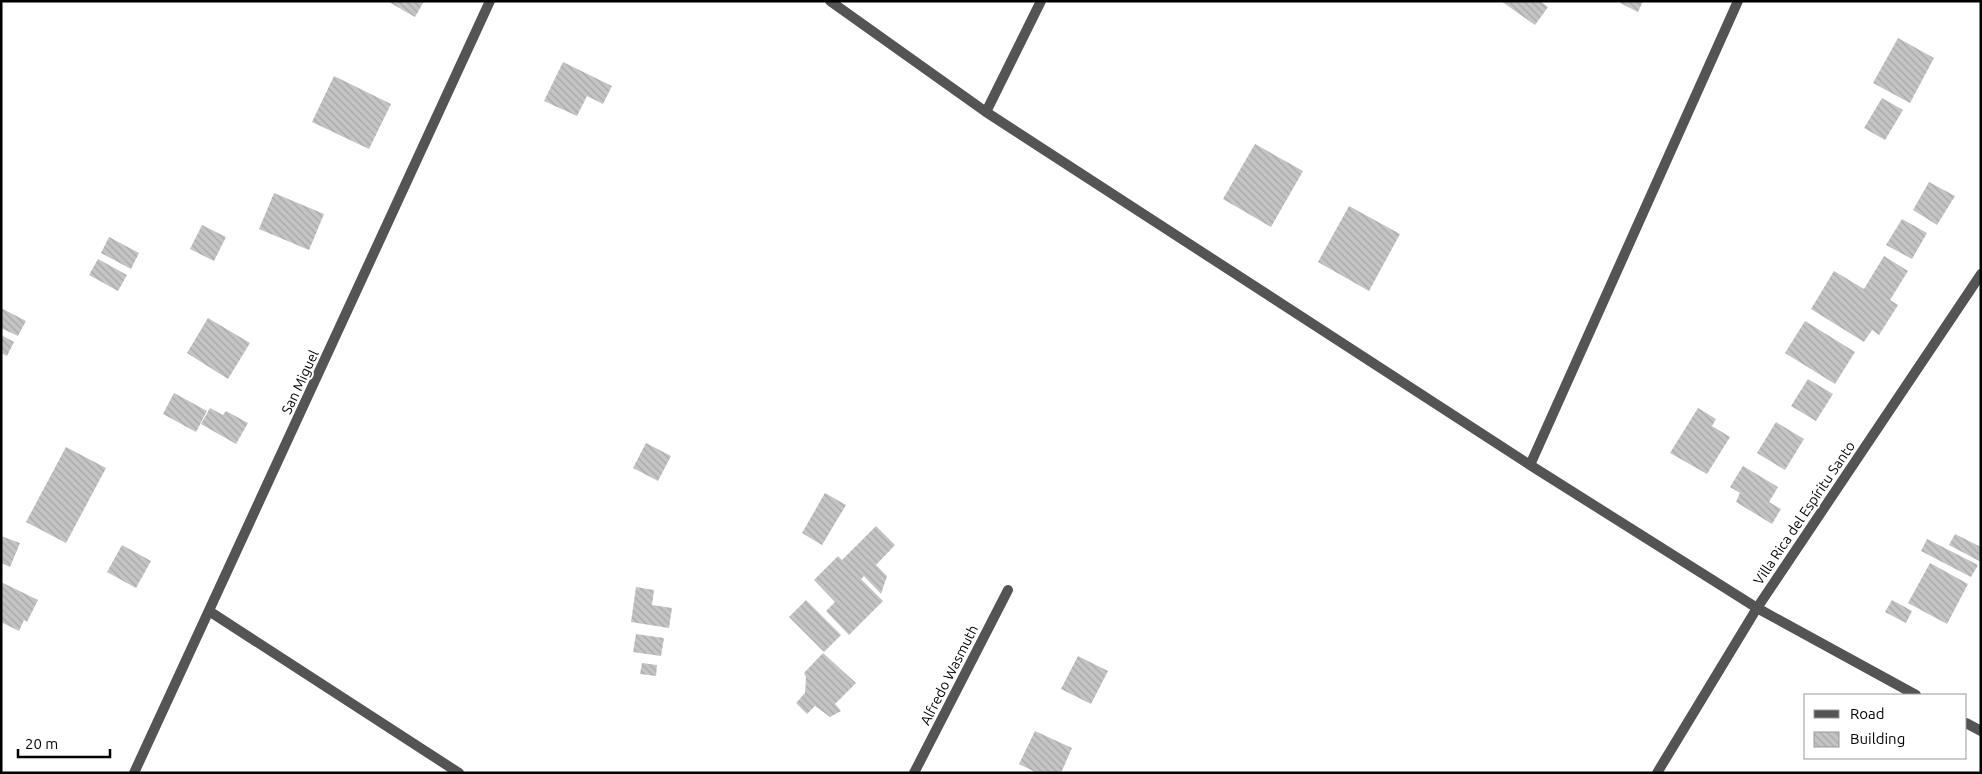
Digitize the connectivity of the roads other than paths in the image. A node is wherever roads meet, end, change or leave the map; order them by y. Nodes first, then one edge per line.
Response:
1 (490, 1) edge
2 (830, 1) edge
3 (1041, 1) edge
4 (1738, 1) edge
5 (986, 112) junction
6 (1981, 274) edge
7 (1530, 465) junction
8 (1008, 590) dead end
9 (1757, 608) junction
10 (210, 611) junction
11 (1914, 694) edge
12 (1967, 724) edge
13 (1981, 731) edge
14 (134, 773) edge
15 (459, 773) edge
16 (914, 773) edge
17 (1657, 773) edge

1 - 10 street, San Miguel
2 - 5 street
3 - 5 street
4 - 7 street
5 - 7 street
6 - 9 street, Villa Rica del Espíritu Santo
7 - 9 street
8 - 16 street, Alfredo Wasmuth
9 - 11 street
9 - 17 street, Villa Rica del Espíritu Santo
10 - 14 street, San Miguel
10 - 15 street
12 - 13 street

